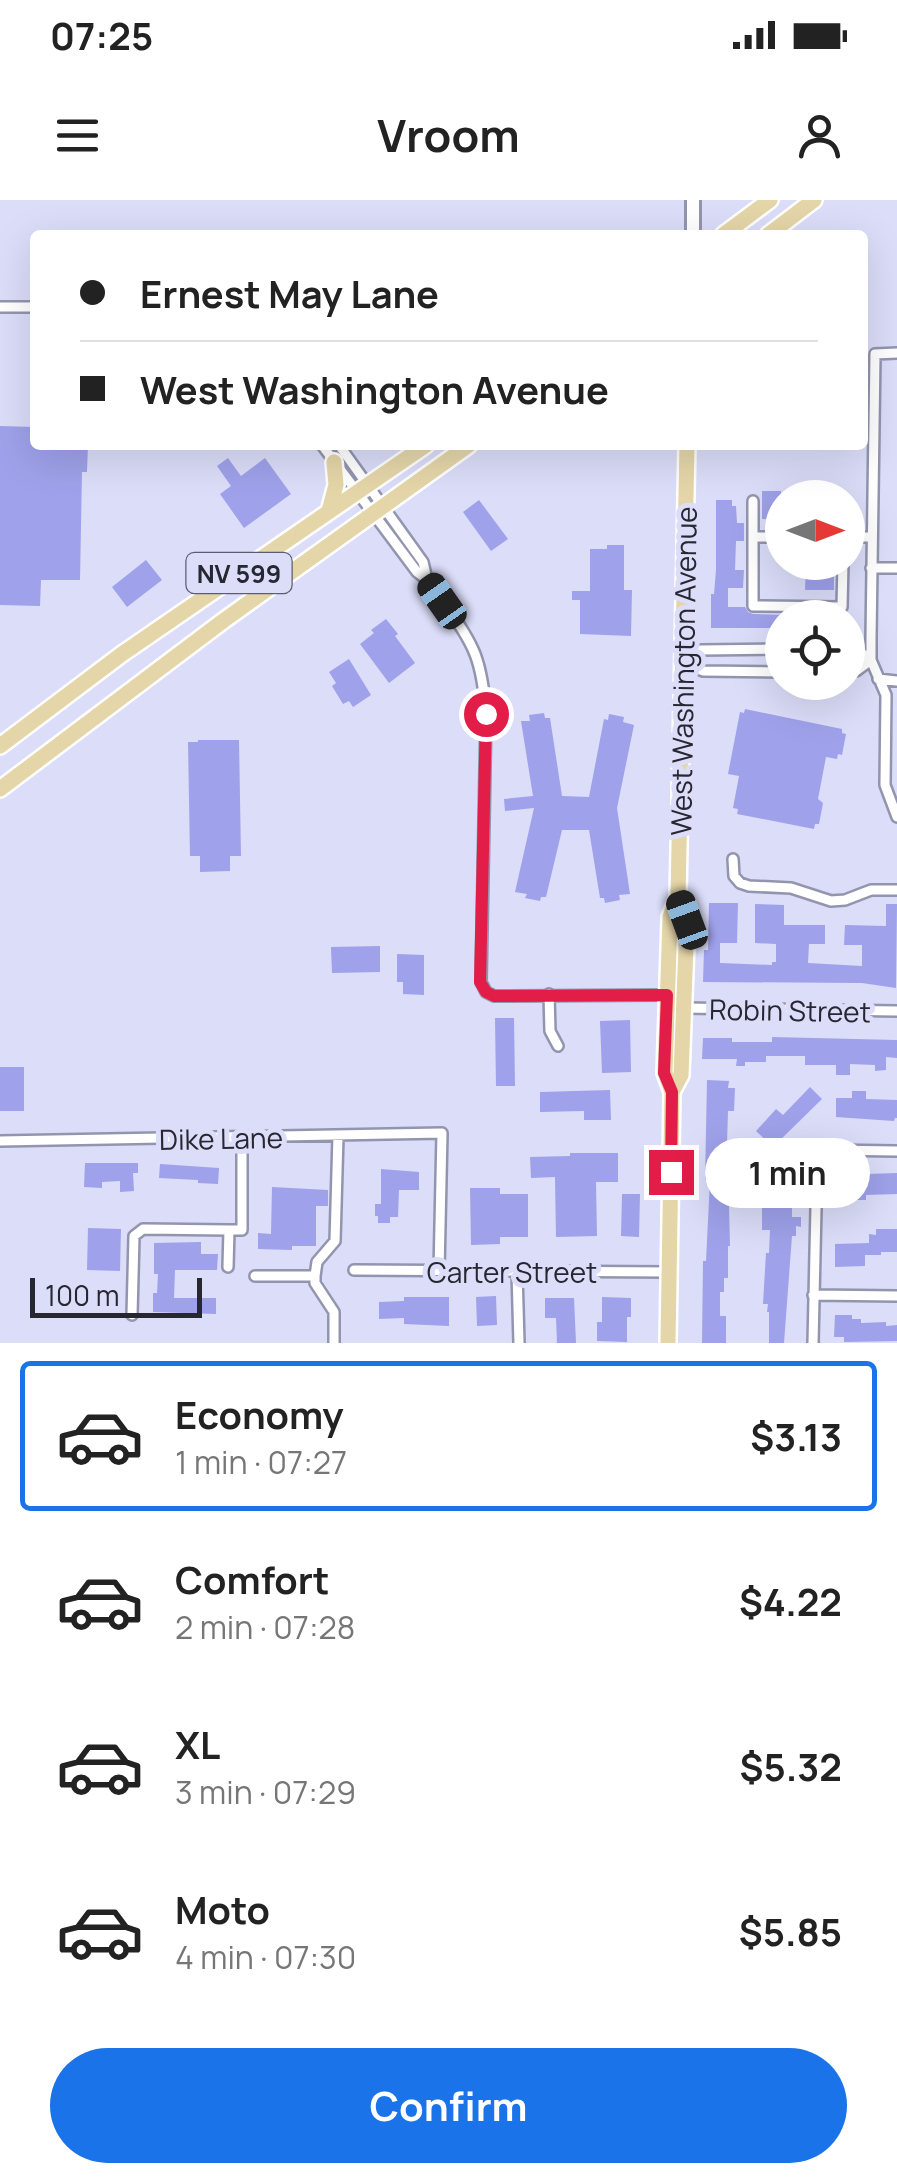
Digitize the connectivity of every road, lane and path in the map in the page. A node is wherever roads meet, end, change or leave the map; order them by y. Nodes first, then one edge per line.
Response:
1 (693, 200) edge
2 (770, 200) edge
3 (814, 200) edge
4 (693, 230) edge
5 (730, 230) edge
6 (775, 230) edge
7 (30, 306) edge
8 (0, 307) edge
9 (897, 353) edge
10 (326, 450) edge
11 (342, 450) edge
12 (419, 450) edge
13 (462, 450) edge
14 (687, 450) edge
15 (334, 462) junction
16 (363, 488) junction
17 (754, 501) dead end
18 (378, 509) junction
19 (329, 511) junction
20 (752, 537) junction
21 (765, 537) edge
22 (865, 537) edge
23 (872, 537) junction
24 (872, 568) junction
25 (897, 568) edge
26 (843, 580) edge
27 (765, 649) edge
28 (865, 655) edge
29 (871, 660) junction
30 (682, 662) junction
31 (865, 664) edge
32 (765, 672) edge
33 (878, 679) junction
34 (897, 681) edge
35 (0, 746) edge
36 (2, 789) edge
37 (897, 817) edge
38 (732, 859) dead end
39 (897, 890) edge
40 (678, 897) junction
41 (670, 917) junction
42 (549, 994) junction
43 (667, 995) junction
44 (684, 1008) junction
45 (897, 1011) edge
46 (558, 1046) dead end
47 (681, 1074) junction
48 (672, 1092) junction
49 (338, 1136) junction
50 (242, 1137) junction
51 (0, 1140) edge
52 (897, 1151) edge
53 (229, 1230) junction
54 (228, 1267) dead end
55 (354, 1270) dead end
56 (438, 1271) junction
57 (517, 1272) junction
58 (670, 1272) junction
59 (254, 1276) dead end
60 (315, 1276) junction
61 (813, 1295) junction
62 (897, 1296) edge
63 (132, 1315) dead end
64 (334, 1343) edge
65 (518, 1343) edge
66 (668, 1343) edge
67 (813, 1343) edge

1 - 4 main road
2 - 5 main road
3 - 6 main road
7 - 8 street
9 - 23 street
10 - 15 street
11 - 16 street
12 - 16 main road, NV 599
13 - 18 main road, NV 599
14 - 30 main road, West Washington Avenue
15 - 16 street
15 - 19 main road
16 - 18 street
16 - 19 main road, NV 599
17 - 20 street
18 - 36 main road, NV 599
18 - 42 street
19 - 35 main road, NV 599
20 - 21 street
20 - 26 street
22 - 23 street
23 - 24 street
24 - 25 street
24 - 29 street
27 - 30 street
28 - 29 street
29 - 31 street
29 - 33 street
30 - 32 street
30 - 40 main road, West Washington Avenue
33 - 34 street
33 - 37 street
38 - 39 street
40 - 41 main road, West Washington Avenue
40 - 44 main road, West Washington Avenue
41 - 43 main road, West Washington Avenue
41 - 44 main road
42 - 43 street
42 - 46 street
43 - 47 main road
43 - 48 main road, West Washington Avenue
44 - 45 street, Robin Street
44 - 47 main road, West Washington Avenue
47 - 48 main road, West Washington Avenue
48 - 58 main road, West Washington Avenue
49 - 50 street, Dike Lane
49 - 56 street, Dike Lane
49 - 60 street
50 - 51 street, Dike Lane
50 - 53 street
52 - 61 street
53 - 54 street
53 - 63 street
55 - 56 street, Carter Street
56 - 57 street, Carter Street
57 - 58 street, Carter Street
57 - 65 street
58 - 66 main road, West Washington Avenue
59 - 60 street
60 - 64 street
61 - 62 street
61 - 67 street

